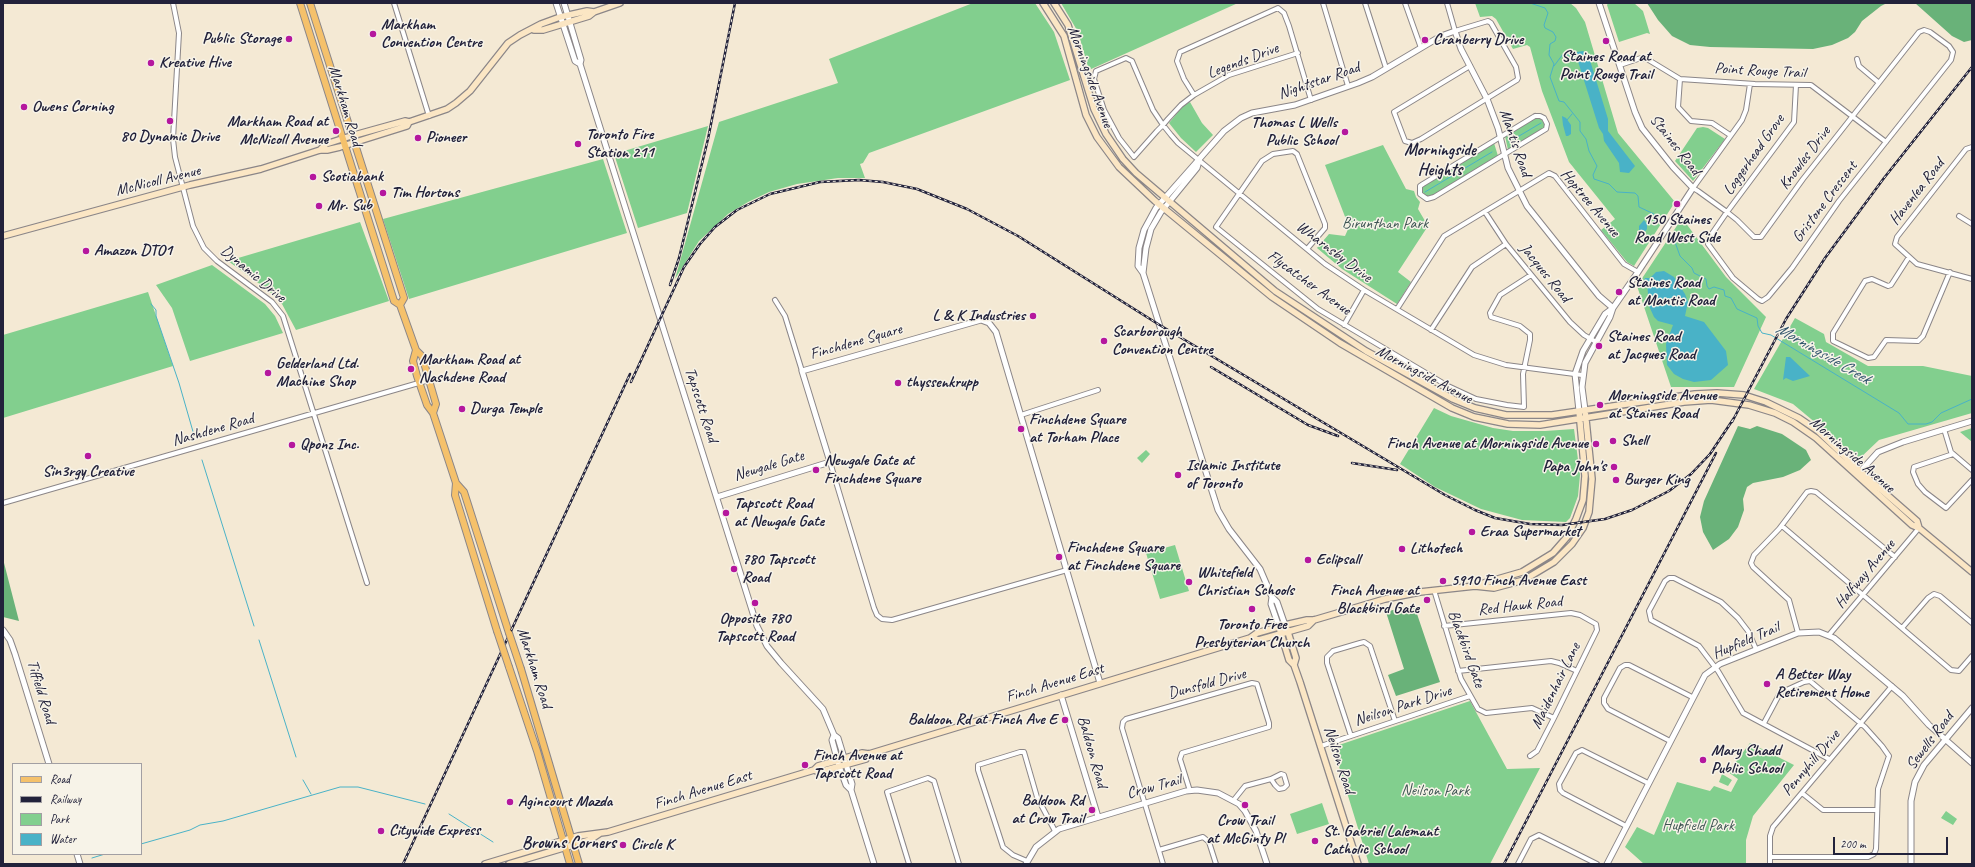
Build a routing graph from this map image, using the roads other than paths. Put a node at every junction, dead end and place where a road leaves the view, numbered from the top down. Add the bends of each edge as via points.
1 (173, 3) edge
2 (300, 3) edge
3 (310, 3) edge
4 (394, 3) edge
5 (556, 3) edge
6 (564, 3) edge
7 (620, 3) edge
8 (1043, 3) edge
9 (1054, 3) edge
10 (1324, 3) edge
11 (1365, 3) edge
12 (1405, 3) edge
13 (1447, 3) edge
14 (1599, 3) edge
15 (594, 12) junction
16 (567, 15) junction
17 (562, 20) junction
18 (569, 22) junction
19 (1924, 30) joint
20 (1455, 31) junction
21 (1420, 48) junction
22 (1298, 53) junction
23 (1857, 59) dead end
24 (1132, 61) joint
25 (580, 64) junction
26 (1620, 65) junction
27 (1470, 66) junction
28 (1386, 68) junction
29 (1680, 79) junction
30 (1878, 82) junction
31 (1750, 84) junction
32 (1796, 85) junction
33 (1348, 86) junction
34 (1194, 95) junction
35 (1486, 99) junction
36 (1310, 100) junction
37 (429, 116) junction
38 (1852, 116) junction
39 (409, 122) junction
40 (1163, 125) junction
41 (1730, 135) junction
42 (351, 136) junction
43 (1500, 137) junction
44 (342, 139) junction
45 (353, 142) junction
46 (1886, 142) junction
47 (344, 145) junction
48 (1972, 147) edge
49 (320, 150) junction
50 (1504, 155) junction
51 (1199, 161) junction
52 (183, 187) junction
53 (1693, 188) junction
54 (1518, 191) junction
55 (1240, 194) junction
56 (1164, 198) junction
57 (1169, 202) junction
58 (1159, 204) junction
59 (1164, 209) junction
60 (1485, 212) junction
61 (1727, 212) junction
62 (1959, 216) dead end
63 (1972, 224) edge
64 (3, 236) edge
65 (1506, 244) junction
66 (1307, 249) junction
67 (1226, 250) junction
68 (1222, 255) junction
69 (1909, 257) junction
70 (1638, 272) junction
71 (1950, 272) junction
72 (1143, 273) junction
73 (1531, 275) junction
74 (1972, 280) edge
75 (1364, 290) junction
76 (775, 300) dead end
77 (400, 305) junction
78 (1613, 308) junction
79 (1397, 309) junction
80 (1344, 325) junction
81 (1431, 330) junction
82 (1593, 340) junction
83 (416, 350) junction
84 (1524, 367) junction
85 (802, 371) junction
86 (1575, 374) junction
87 (1582, 375) junction
88 (429, 380) junction
89 (419, 383) junction
90 (1098, 390) dead end
91 (1475, 408) junction
92 (1582, 410) junction
93 (314, 413) junction
94 (434, 413) junction
95 (1021, 415) junction
96 (1474, 417) junction
97 (1583, 420) junction
98 (1972, 421) edge
99 (1944, 429) junction
100 (1953, 454) junction
101 (830, 462) junction
102 (1972, 470) edge
103 (1859, 474) junction
104 (1972, 480) edge
105 (456, 483) junction
106 (717, 497) junction
107 (3, 502) edge
108 (1782, 526) junction
109 (1919, 528) junction
110 (1895, 557) junction
111 (1067, 570) junction
112 (1972, 572) edge
113 (367, 583) dead end
114 (1475, 586) junction
115 (1434, 590) junction
116 (1863, 595) junction
117 (1272, 597) junction
118 (1314, 620) junction
119 (1972, 623) edge
120 (1596, 624) joint
121 (1285, 625) junction
122 (1444, 626) junction
123 (1279, 627) junction
124 (1902, 628) junction
125 (3, 630) edge
126 (1288, 632) junction
127 (1798, 633) junction
128 (1281, 634) junction
129 (1829, 635) junction
130 (1250, 638) junction
131 (1756, 649) junction
132 (1972, 656) edge
133 (1294, 665) junction
134 (1714, 667) junction
135 (1458, 671) junction
136 (1577, 671) junction
137 (1100, 683) junction
138 (1892, 686) junction
139 (1061, 695) junction
140 (1470, 696) junction
141 (1692, 697) junction
142 (1972, 708) edge
143 (1554, 718) junction
144 (1395, 721) junction
145 (1764, 723) junction
146 (1860, 723) junction
147 (834, 735) junction
148 (1351, 736) junction
149 (1945, 740) junction
150 (1670, 741) junction
151 (1321, 746) junction
152 (869, 754) junction
153 (1530, 756) dead end
154 (844, 758) junction
155 (1829, 759) junction
156 (838, 760) junction
157 (50, 763) edge
158 (1972, 763) edge
159 (846, 764) junction
160 (839, 766) junction
161 (814, 770) junction
162 (1271, 779) dead end
163 (1648, 783) junction
164 (851, 790) junction
165 (1190, 791) junction
166 (1802, 793) junction
167 (1233, 800) junction
168 (1144, 803) junction
169 (1876, 810) junction
170 (1098, 817) junction
171 (1626, 826) junction
172 (1055, 831) junction
173 (599, 834) junction
174 (572, 839) junction
175 (563, 842) junction
176 (574, 845) junction
177 (565, 848) junction
178 (1159, 850) junction
179 (1770, 857) junction
180 (1026, 863) edge
181 (485, 864) edge
182 (509, 864) edge
183 (570, 864) edge
184 (579, 864) edge
185 (874, 864) edge
186 (909, 864) edge
187 (959, 864) edge
188 (1163, 864) edge
189 (1216, 864) edge
190 (1267, 864) edge
191 (1358, 864) edge
192 (1518, 864) edge
193 (1597, 864) edge
194 (1607, 864) edge
195 (1770, 864) edge
196 (1911, 864) edge

1 - 52 street, Dynamic Drive via 179,32 173,139
2 - 44 main road, Markham Road
3 - 42 main road, Markham Road
4 - 37 street
5 - 17 street, Tapscott Road
6 - 16 street, Tapscott Road
7 - 15 main road, McNicoll Avenue
8 - 58 main road, Morningside Avenue via 1064,36 1086,115 1097,137 1130,179
9 - 56 main road, Morningside Avenue via 1068,25 1094,109 1106,134 1123,159
10 - 33 street
11 - 28 street
12 - 21 street
13 - 20 street
14 - 26 street, Staines Road
15 - 16 main road, McNicoll Avenue
15 - 18 main road, McNicoll Avenue
16 - 17 main road, McNicoll Avenue
16 - 18 street, Tapscott Road
17 - 18 main road, McNicoll Avenue
17 - 25 street, Tapscott Road via 575,61
17 - 37 main road, McNicoll Avenue via 543,30 532,30 520,35 508,43 470,92 456,103
18 - 25 street, Tapscott Road
19 - 30 street, Knowles Drive via 1919,32
19 - 46 street, Gristone Crescent via 1949,46 1953,56
20 - 21 street, Nightstar Road
20 - 27 street, Mantis Road
20 - 35 street via 1488,21 1516,67 1517,80
21 - 28 street, Nightstar Road
22 - 34 street, Legends Drive via 1230,76
22 - 34 street via 1284,13 1278,8 1180,52 1177,61 1184,80
22 - 36 street
23 - 30 street via 1859,66
24 - 40 street, Wharnsby Drive via 1145,95
24 - 40 street, Legends Drive via 1126,58 1096,71 1094,79 1104,110 1119,138 1134,157
25 - 106 street, Tapscott Road
26 - 29 street, Point Rouge Trail via 1641,58 1647,59
26 - 53 street, Staines Road via 1642,128
27 - 35 street, Mantis Road
27 - 35 street via 1394,112 1405,141 1412,143 1421,139
28 - 33 street, Nightstar Road via 1372,77
29 - 31 street, Point Rouge Trail
29 - 41 street via 1678,107 1691,121 1712,123
30 - 38 street, Knowles Drive
31 - 32 street, Point Rouge Trail
31 - 41 street via 1746,110 1742,120
32 - 38 street, Point Rouge Trail via 1811,85
32 - 61 street, Loggerhead Grove via 1794,122
33 - 36 street, Nightstar Road
34 - 40 street, Legends Drive
35 - 43 street, Mantis Road
36 - 51 street, Nightstar Road via 1241,118 1224,131
37 - 39 main road, McNicoll Avenue
38 - 46 street, Point Rouge Trail
38 - 61 street, Knowles Drive via 1761,237 1754,237
39 - 42 main road, McNicoll Avenue via 405,120
39 - 45 main road, McNicoll Avenue via 407,126
40 - 51 street, Wharnsby Drive via 1178,143
41 - 53 street
42 - 44 main road, McNicoll Avenue
42 - 45 main road, Markham Road
43 - 50 street, Mantis Road
43 - 50 street via 1535,116 1544,118 1547,124 1546,129
43 - 50 street via 1420,186 1420,194 1426,199 1431,199
44 - 47 main road, Markham Road
44 - 49 main road, McNicoll Avenue via 326,144
45 - 47 main road, McNicoll Avenue
45 - 77 main road, Markham Road via 404,298
46 - 61 street, Gristone Crescent via 1839,201 1792,268 1762,301 1733,278 1708,244 1709,238
47 - 49 main road, McNicoll Avenue
47 - 77 main road, Markham Road via 394,300
48 - 69 street, Havenlea Road via 1966,149 1896,238 1895,244
49 - 52 main road, McNicoll Avenue via 261,169
50 - 54 street, Mantis Road
51 - 55 street, Wharnsby Drive
51 - 56 street, Nightstar Road
51 - 57 street, Nightstar Road via 1197,168
52 - 64 main road, McNicoll Avenue
52 - 93 street, Dynamic Drive via 193,226 204,248 217,261 272,302 283,316
53 - 61 street, Knowles Drive
53 - 70 street, Staines Road
54 - 60 street, Hoptree Avenue
54 - 70 street, Hoptree Avenue via 1549,174 1555,176 1624,264
54 - 78 street, Mantis Road via 1527,206 1595,290
55 - 66 street, Wharnsby Drive
55 - 66 street via 1262,161 1273,154 1293,151 1297,154 1325,228
55 - 80 street, Flycatcher Avenue via 1216,227 1318,309
56 - 57 main road, Morningside Avenue
56 - 58 street, Nightstar Road
57 - 59 street, Nightstar Road
57 - 67 main road, Morningside Avenue
58 - 59 main road, Morningside Avenue
58 - 72 street, Neilson Road via 1144,230 1139,248 1138,266
59 - 68 main road, Morningside Avenue
59 - 72 street, Neilson Road via 1151,229
60 - 65 street, Jacques Road
60 - 79 street, Hoptree Avenue via 1444,236
62 - 63 street
65 - 73 street, Jacques Road
65 - 81 street via 1472,267
66 - 75 street, Wharnsby Drive
67 - 68 main road
67 - 91 main road, Morningside Avenue via 1276,291 1342,336 1402,372
68 - 96 main road, Morningside Avenue via 1272,297 1340,343 1452,408
69 - 71 street, Havenlea Road via 1915,262
69 - 71 street via 1891,285 1872,279 1865,281 1832,333 1833,341 1868,358 1874,357 1886,340 1918,341 1923,336
70 - 78 street, Staines Road
71 - 74 street, Havenlea Road
72 - 117 street, Neilson Road via 1218,510 1228,529 1260,569
73 - 82 street, Jacques Road via 1570,322
73 - 84 street via 1500,295 1490,313 1491,317 1520,326 1527,331 1530,340
75 - 79 street, Wharnsby Drive
75 - 80 street
76 - 85 street via 785,316
77 - 83 main road, Markham Road
78 - 82 street, Staines Road via 1605,314
79 - 81 street, Wharnsby Drive
80 - 84 street, Flycatcher Avenue via 1448,386 1476,399 1524,407
81 - 84 street, Wharnsby Drive via 1474,355 1506,365
82 - 86 street, Staines Road via 1580,356
82 - 87 street, Staines Road
83 - 88 main road, Markham Road via 422,356
83 - 89 main road, Markham Road via 413,360
84 - 86 street, Wharnsby Drive
85 - 95 street, Finchdene Square via 981,320 995,328
85 - 101 street, Finchdene Square
86 - 87 street, Wharnsby Drive
86 - 92 street, Staines Road
87 - 92 street, Staines Road
88 - 89 street, Nashdene Road
88 - 94 main road, Markham Road via 436,404
89 - 93 street, Nashdene Road
89 - 94 main road, Markham Road via 427,405
90 - 95 street
91 - 92 main road, Morningside Avenue via 1506,415 1530,416
91 - 96 main road
92 - 97 main road, Finch Avenue East
92 - 103 main road, Morningside Avenue via 1683,395 1744,395 1766,402 1799,418 1818,431
93 - 107 street, Nashdene Road
93 - 113 street, Dynamic Drive
94 - 105 main road, Markham Road
95 - 111 street, Finchdene Square
96 - 97 main road, Morningside Avenue via 1523,426
97 - 103 main road, Morningside Avenue via 1684,402 1718,401 1750,405 1793,422
97 - 114 main road, Finch Avenue East via 1583,500 1567,537 1553,553 1522,572
97 - 114 main road, Finch Avenue East via 1592,479 1589,512 1583,528 1572,544 1554,562 1524,580 1494,588
98 - 99 street
99 - 100 street
99 - 103 street via 1878,452
100 - 102 street
100 - 104 street via 1914,467 1913,472 1918,484 1946,508
101 - 106 street, Newgale Gate
101 - 111 street, Finchdene Square via 874,608 882,619 892,620
103 - 109 main road, Morningside Avenue via 1917,521
105 - 174 main road, Markham Road, bridge via 464,492 521,668
105 - 175 main road, Markham Road, bridge via 455,496 537,751
106 - 147 street, Tapscott Road via 757,626 781,663 823,709
108 - 110 street via 1806,492 1814,491
108 - 116 street
108 - 127 street via 1754,555 1751,563 1790,600
109 - 110 street, Halfway Avenue
109 - 112 main road, Morningside Avenue
110 - 116 street, Halfway Avenue
111 - 137 street, Finchdene Square
114 - 115 main road, Finch Avenue East
115 - 118 main road, Finch Avenue East via 1385,599
115 - 122 street, Blackbird Gate
116 - 124 street
116 - 129 street, Halfway Avenue
117 - 121 street, Neilson Road via 1277,602
117 - 123 street, Neilson Road via 1271,604
118 - 121 main road, Finch Avenue East
118 - 126 main road, Finch Avenue East via 1308,626
119 - 124 street via 1940,596 1934,594
120 - 122 street, Red Hawk Road via 1580,615 1571,614
120 - 136 street, Maidenhair Lane via 1597,630
121 - 123 main road, Finch Avenue East
121 - 126 main road, Neilson Road
122 - 135 street, Blackbird Gate
123 - 128 main road, Neilson Road
123 - 130 main road, Finch Avenue East via 1257,633
124 - 132 street via 1953,671 1960,670
125 - 157 street, Tiffield Road via 15,654
126 - 128 main road, Finch Avenue East
126 - 133 main road, Neilson Road via 1296,658
127 - 129 street, Hupfield Trail
127 - 131 street, Hupfield Trail
128 - 130 main road, Finch Avenue East via 1259,640
128 - 133 main road, Neilson Road via 1289,660
129 - 138 street
130 - 137 main road, Finch Avenue East
131 - 134 street, Hupfield Trail
131 - 134 street via 1748,631 1730,609 1677,579 1669,578 1648,611 1649,618 1699,646
133 - 151 main road, Neilson Road
134 - 141 street, Hupfield Trail via 1705,675
134 - 145 street via 1739,709
135 - 136 street via 1551,661
135 - 140 street, Blackbird Gate
136 - 143 street, Maidenhair Lane
137 - 139 main road, Finch Avenue East
138 - 146 street, Pennyhill Drive
138 - 149 street
139 - 152 main road, Finch Avenue East
139 - 170 street, Baldoon Road
140 - 143 street, Blackbird Gate via 1481,712 1532,708
140 - 144 street, Neilson Park Drive
141 - 150 street, Hupfield Trail
141 - 150 street via 1625,665 1620,668 1604,698 1608,709
142 - 149 street, Sewells Road
143 - 153 street, Maidenhair Lane via 1537,751
144 - 148 street, Neilson Park Drive
144 - 148 street via 1370,646 1364,642 1333,651 1327,663
145 - 146 street via 1780,693 1806,681 1814,684
145 - 155 street
146 - 155 street, Pennyhill Drive
146 - 169 street via 1889,756 1879,782
147 - 154 street, Tapscott Road via 838,738
147 - 156 street, Tapscott Road via 832,740
148 - 151 street, Neilson Park Drive
149 - 158 street
149 - 196 street, Sewells Road via 1924,765 1912,792
150 - 163 street, Hupfield Trail
151 - 191 main road, Neilson Road
152 - 154 main road, Finch Avenue East via 862,753
152 - 159 main road, Finch Avenue East via 866,759
154 - 156 main road, Finch Avenue East
154 - 159 street, Tapscott Road
155 - 166 street, Pennyhill Drive
156 - 160 street, Tapscott Road
156 - 161 main road, Finch Avenue East via 818,766
159 - 160 main road, Finch Avenue East
159 - 164 street, Tapscott Road via 852,784
160 - 161 main road, Finch Avenue East via 819,772
160 - 164 street, Tapscott Road via 846,785
161 - 173 main road, Finch Avenue East
162 - 167 street via 1245,786
163 - 171 street, Hupfield Trail
163 - 171 street via 1582,750 1576,753 1559,784 1563,793
164 - 185 street, Tapscott Road
165 - 167 street, Crow Trail via 1212,791
165 - 168 street, Crow Trail
165 - 168 street, Dunsfold Drive via 1180,759 1182,753 1269,727 1257,684 1252,683 1124,721 1122,728
166 - 169 street via 1823,810
166 - 179 street, Pennyhill Drive via 1773,827 1770,836
167 - 190 street, Crow Trail via 1253,823
168 - 170 street, Crow Trail
168 - 178 street
169 - 179 street via 1876,849 1870,857
170 - 172 street, Crow Trail
171 - 194 street, Hupfield Trail
172 - 180 street, Crow Trail via 1036,847
172 - 180 street via 1037,797 1024,752 979,764 978,770 1003,846
173 - 174 main road, Finch Avenue East via 588,834
173 - 176 main road, Finch Avenue East
174 - 175 main road, Finch Avenue East
174 - 176 main road, Markham Road
175 - 177 main road, Markham Road
175 - 181 main road, Finch Avenue East
176 - 177 main road, Finch Avenue East
176 - 184 main road, Markham Road
177 - 182 main road, Finch Avenue East
177 - 183 main road, Markham Road
178 - 188 street
178 - 189 street via 1202,837 1209,842
179 - 195 street, Pennyhill Drive
186 - 187 street via 887,792 928,778 934,781
192 - 193 street via 1531,839 1539,835

